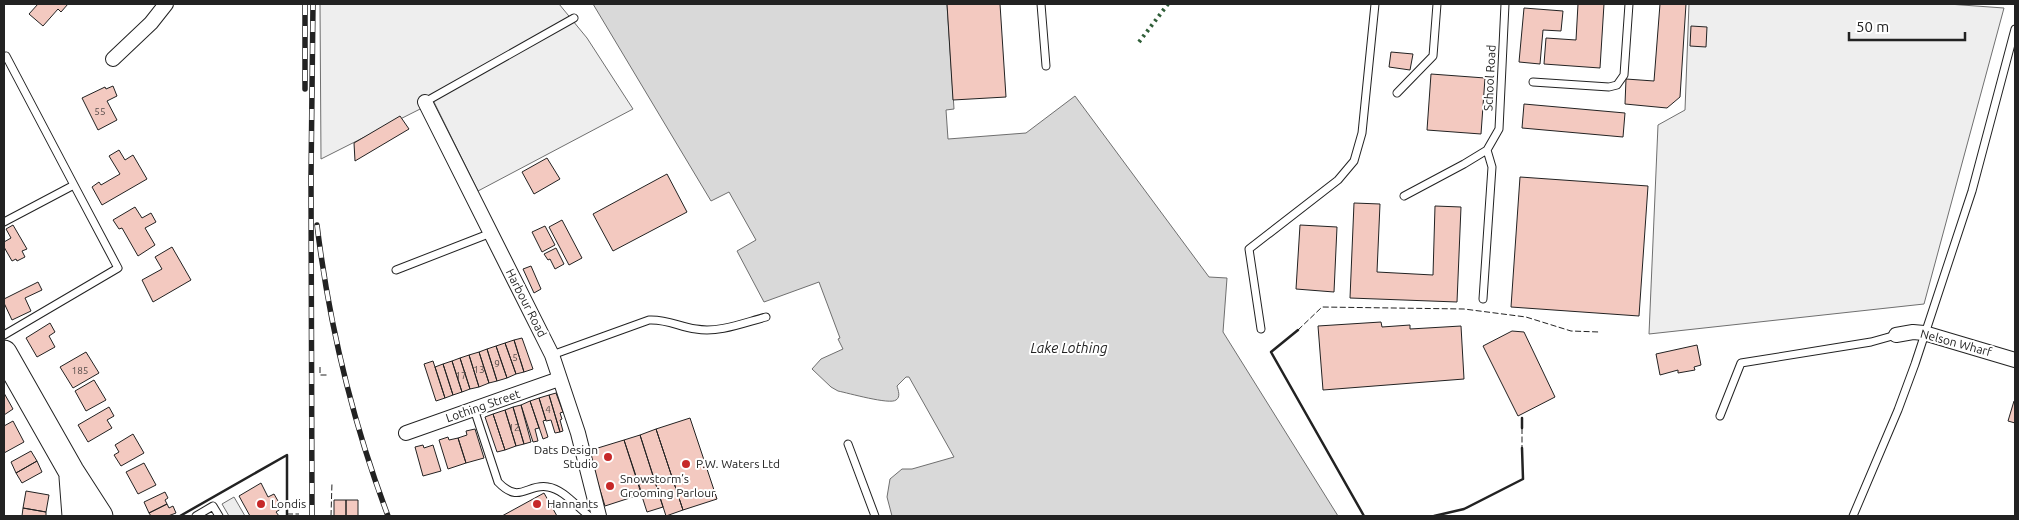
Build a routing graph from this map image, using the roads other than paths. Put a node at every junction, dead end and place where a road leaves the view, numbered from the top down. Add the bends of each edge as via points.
1 (166, 4) edge
2 (1041, 4) edge
3 (1375, 4) edge
4 (1437, 4) edge
5 (1505, 4) edge
6 (1629, 4) edge
7 (574, 18) dead end
8 (2015, 29) edge
9 (6, 56) dead end
10 (113, 59) dead end
11 (1046, 66) dead end
12 (1533, 82) dead end
13 (1397, 94) dead end
14 (425, 102) joint
15 (1487, 150) junction
16 (74, 185) junction
17 (1404, 196) dead end
18 (4, 222) edge
19 (491, 233) junction
20 (396, 270) dead end
21 (1483, 299) dead end
22 (766, 318) dead end
23 (1261, 329) dead end
24 (1924, 333) junction
25 (4, 335) edge
26 (1896, 335) joint
27 (4, 352) edge
28 (552, 355) junction
29 (2015, 360) edge
30 (559, 379) junction
31 (474, 409) junction
32 (1720, 416) dead end
33 (406, 433) dead end
34 (848, 444) dead end
35 (71, 471) junction
36 (76, 516) edge
37 (100, 516) edge
38 (196, 516) edge
39 (219, 516) edge
40 (588, 516) edge
41 (599, 516) edge
42 (875, 516) edge
43 (1853, 516) edge

1 - 10 street
2 - 11 lane
3 - 23 lane via 1362,134 1354,161 1338,180 1250,249
4 - 13 lane via 1433,56
5 - 15 lane, School Road via 1498,129
6 - 12 lane via 1624,76 1617,85
7 - 14 lane
8 - 24 lane via 1972,191
9 - 16 lane
14 - 19 street, Harbour Road
15 - 17 lane
15 - 21 lane via 1492,166
16 - 18 lane
16 - 25 lane via 118,268
19 - 20 lane
19 - 28 street, Harbour Road
22 - 28 lane via 714,330 694,329 662,319 649,320
24 - 26 street, Nelson Wharf
24 - 29 street, Nelson Wharf
24 - 43 lane via 1898,410
26 - 32 lane via 1741,363
27 - 35 highway
28 - 30 street, Harbour Road
30 - 31 street, Lothing Street
30 - 41 street, Harbour Road via 578,433
31 - 33 street, Lothing Street
31 - 40 lane via 498,482 503,488 522,493 546,486 555,489
34 - 42 lane
35 - 36 highway
35 - 37 highway
38 - 39 lane via 213,506

